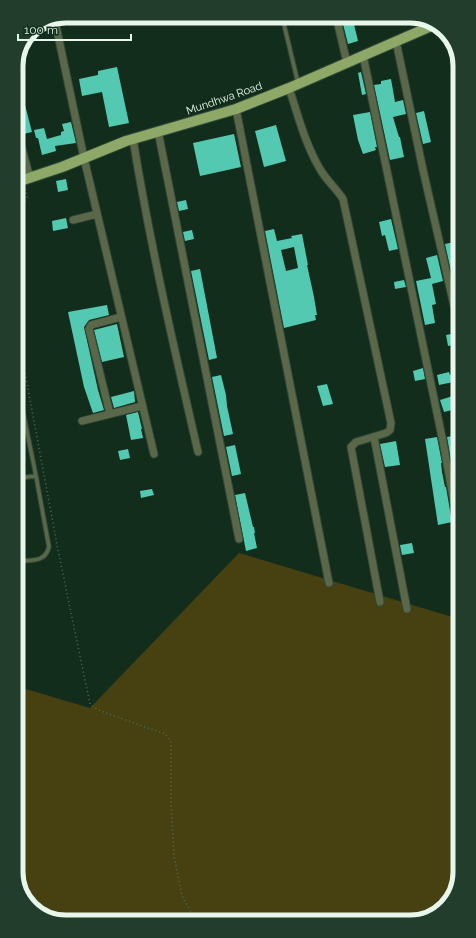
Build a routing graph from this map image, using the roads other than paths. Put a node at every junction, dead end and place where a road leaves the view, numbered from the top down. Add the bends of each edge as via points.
1 (283, 23) edge
2 (338, 23) edge
3 (56, 25) edge
4 (427, 26) edge
5 (396, 41) junction
6 (363, 55) junction
7 (346, 62) junction
8 (293, 86) junction
9 (236, 109) junction
10 (158, 131) junction
11 (133, 139) junction
12 (84, 158) junction
13 (23, 180) edge
14 (97, 214) junction
15 (73, 220) dead end
16 (453, 301) edge
17 (121, 317) junction
18 (142, 406) junction
19 (23, 408) edge
20 (110, 414) junction
21 (82, 421) dead end
22 (374, 437) junction
23 (198, 452) dead end
24 (154, 454) dead end
25 (36, 476) junction
26 (23, 477) edge
27 (453, 497) edge
28 (239, 538) dead end
29 (23, 561) edge
30 (329, 583) dead end
31 (380, 602) dead end
32 (407, 609) dead end

1 - 8 lane
2 - 7 street
3 - 12 street
4 - 5 main road, Mundhwa Road
5 - 6 main road, Mundhwa Road
5 - 16 street
6 - 7 main road, Mundhwa Road
6 - 27 street
7 - 8 main road, Mundhwa Road
8 - 9 main road, Mundhwa Road
8 - 22 street via 306,139 314,159 345,205 352,248 391,423 390,430
9 - 10 main road, Mundhwa Road
9 - 30 street
10 - 11 main road, Mundhwa Road
10 - 28 street
11 - 12 main road, Mundhwa Road
11 - 23 street via 145,213
12 - 13 main road, Mundhwa Road
12 - 14 street
14 - 15 street
14 - 17 street
17 - 18 street
17 - 20 street via 96,323 91,325 90,329
18 - 20 street
18 - 24 street
19 - 25 lane
20 - 21 street
22 - 31 street via 352,444 351,450
22 - 32 street
25 - 26 lane
25 - 29 lane via 49,547 44,557

